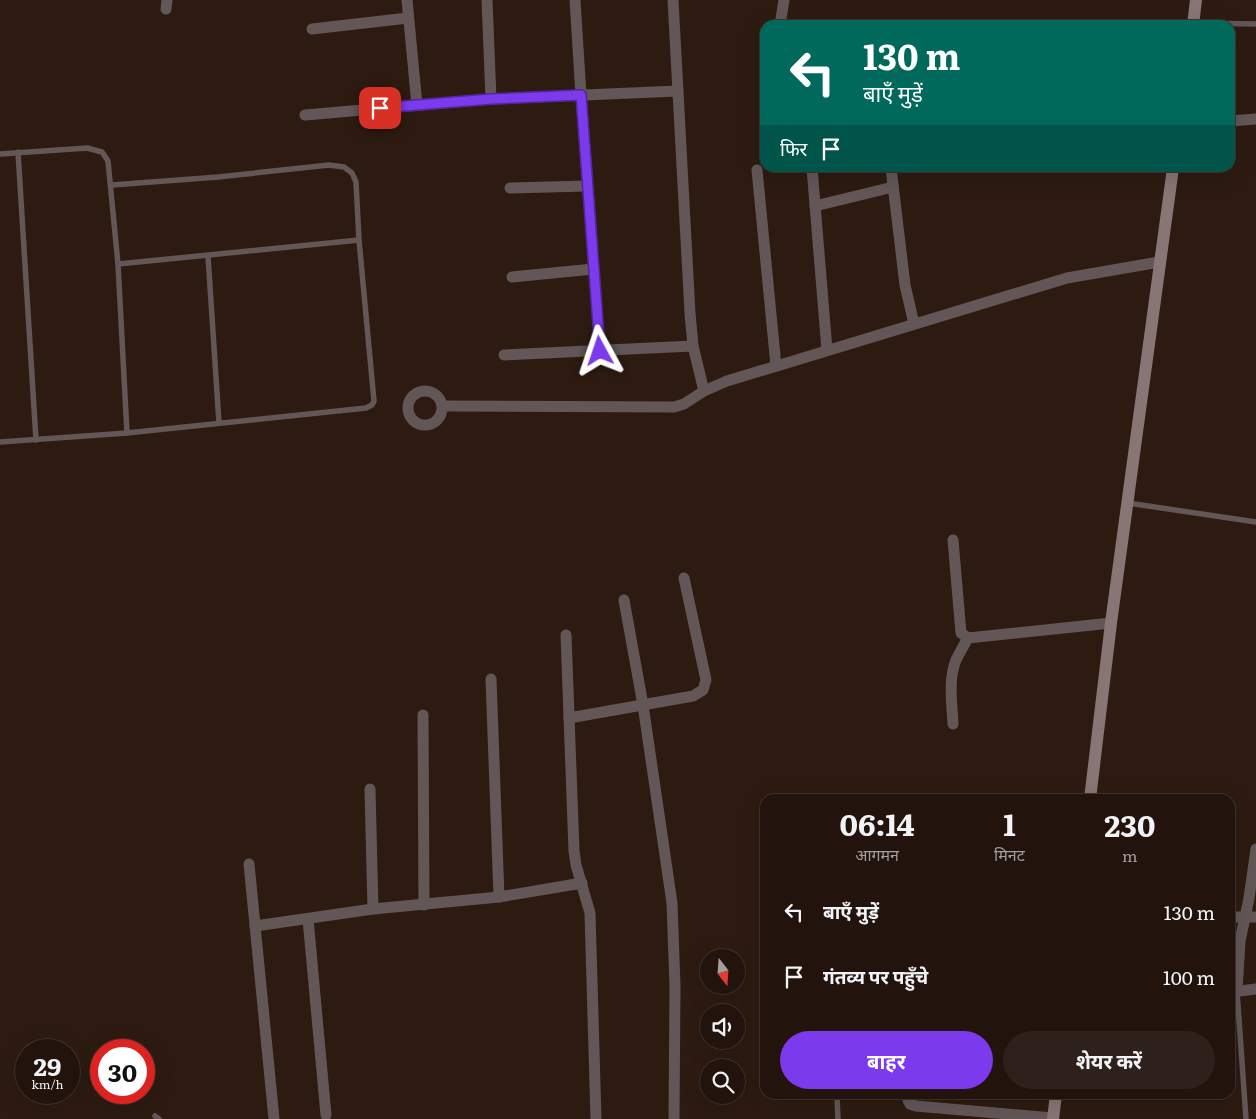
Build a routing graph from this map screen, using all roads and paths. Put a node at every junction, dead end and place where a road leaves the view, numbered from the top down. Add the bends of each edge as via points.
1 (407, 0) edge
2 (487, 0) edge
3 (575, 0) edge
4 (673, 0) edge
5 (784, 0) edge
6 (1196, 0) edge
7 (408, 18) junction
8 (781, 20) edge
9 (1194, 20) edge
10 (1235, 24) edge
11 (1256, 24) edge
12 (312, 29) dead end
13 (678, 91) junction
14 (581, 95) junction
15 (491, 99) junction
16 (417, 105) junction
17 (305, 115) dead end
18 (1256, 119) edge
19 (1235, 121) edge
20 (18, 152) junction
21 (0, 154) edge
22 (757, 170) dead end
23 (812, 172) edge
24 (891, 172) edge
25 (1172, 172) edge
26 (112, 185) junction
27 (587, 186) junction
28 (893, 187) junction
29 (510, 188) dead end
30 (816, 206) junction
31 (359, 240) junction
32 (208, 256) junction
33 (1159, 262) junction
34 (118, 264) junction
35 (593, 269) junction
36 (512, 277) dead end
37 (914, 324) junction
38 (693, 346) junction
39 (828, 350) junction
40 (600, 351) junction
41 (504, 355) dead end
42 (776, 366) junction
43 (704, 391) junction
44 (443, 406) dead end
45 (219, 423) junction
46 (127, 433) junction
47 (36, 440) junction
48 (0, 442) edge
49 (1128, 503) junction
50 (1256, 522) edge
51 (954, 540) dead end
52 (684, 578) dead end
53 (624, 600) dead end
54 (1111, 623) junction
55 (566, 635) dead end
56 (968, 638) junction
57 (491, 679) dead end
58 (643, 705) junction
59 (423, 715) dead end
60 (569, 718) junction
61 (953, 724) dead end
62 (370, 789) dead end
63 (1091, 794) edge
64 (1256, 849) edge
65 (249, 864) dead end
66 (582, 883) junction
67 (499, 897) junction
68 (424, 905) junction
69 (373, 909) junction
70 (1235, 917) edge
71 (1250, 918) edge
72 (308, 919) junction
73 (254, 926) junction
74 (1235, 984) edge
75 (1256, 989) edge
76 (1235, 992) edge
77 (1235, 1003) edge
78 (837, 1099) edge
79 (908, 1099) edge
80 (1055, 1099) edge
81 (326, 1114) dead end
82 (1053, 1118) edge
83 (274, 1119) edge
84 (596, 1119) edge
85 (674, 1119) edge
86 (838, 1119) edge
87 (1246, 1119) edge

1 - 7 street
2 - 15 street
3 - 14 street
4 - 13 street
5 - 8 street
6 - 9 street
7 - 12 street
7 - 16 street
10 - 11 lane
13 - 14 street
13 - 38 street
14 - 15 street
14 - 27 street
15 - 16 street
16 - 17 street
18 - 19 street
20 - 21 lane
20 - 26 lane via 88,148 102,152 108,161
20 - 47 lane
22 - 42 street
23 - 30 street
24 - 28 street
25 - 33 street
26 - 31 lane via 329,165 344,167 356,182
26 - 34 lane
27 - 29 street
27 - 35 street
28 - 30 street
28 - 37 street via 905,285
30 - 39 street
31 - 32 lane
31 - 45 lane via 375,395 372,405
32 - 34 lane
32 - 45 lane
33 - 37 street via 1067,278
33 - 49 street
34 - 46 lane
35 - 36 street
35 - 40 street
37 - 39 street
38 - 40 street
38 - 43 street
39 - 42 street
40 - 41 street
42 - 43 street
43 - 44 street via 674,407
45 - 46 lane
46 - 47 lane
47 - 48 lane
49 - 50 lane
49 - 54 street
51 - 56 street via 961,632
52 - 58 street via 706,680 703,690 693,696
53 - 58 street
54 - 56 street
54 - 63 street
55 - 60 street
56 - 61 street via 956,660 952,676
57 - 67 street
58 - 60 street
58 - 85 street via 672,903 676,986
59 - 68 street
60 - 66 street via 574,851
62 - 69 street
64 - 71 street
65 - 73 street
66 - 67 street
66 - 84 street via 590,914
67 - 68 street
68 - 69 street
69 - 72 street
70 - 71 street
71 - 74 street
72 - 73 street
72 - 81 street
73 - 83 street
75 - 76 street
77 - 87 lane
78 - 86 lane
79 - 82 street via 916,1106
80 - 82 street

